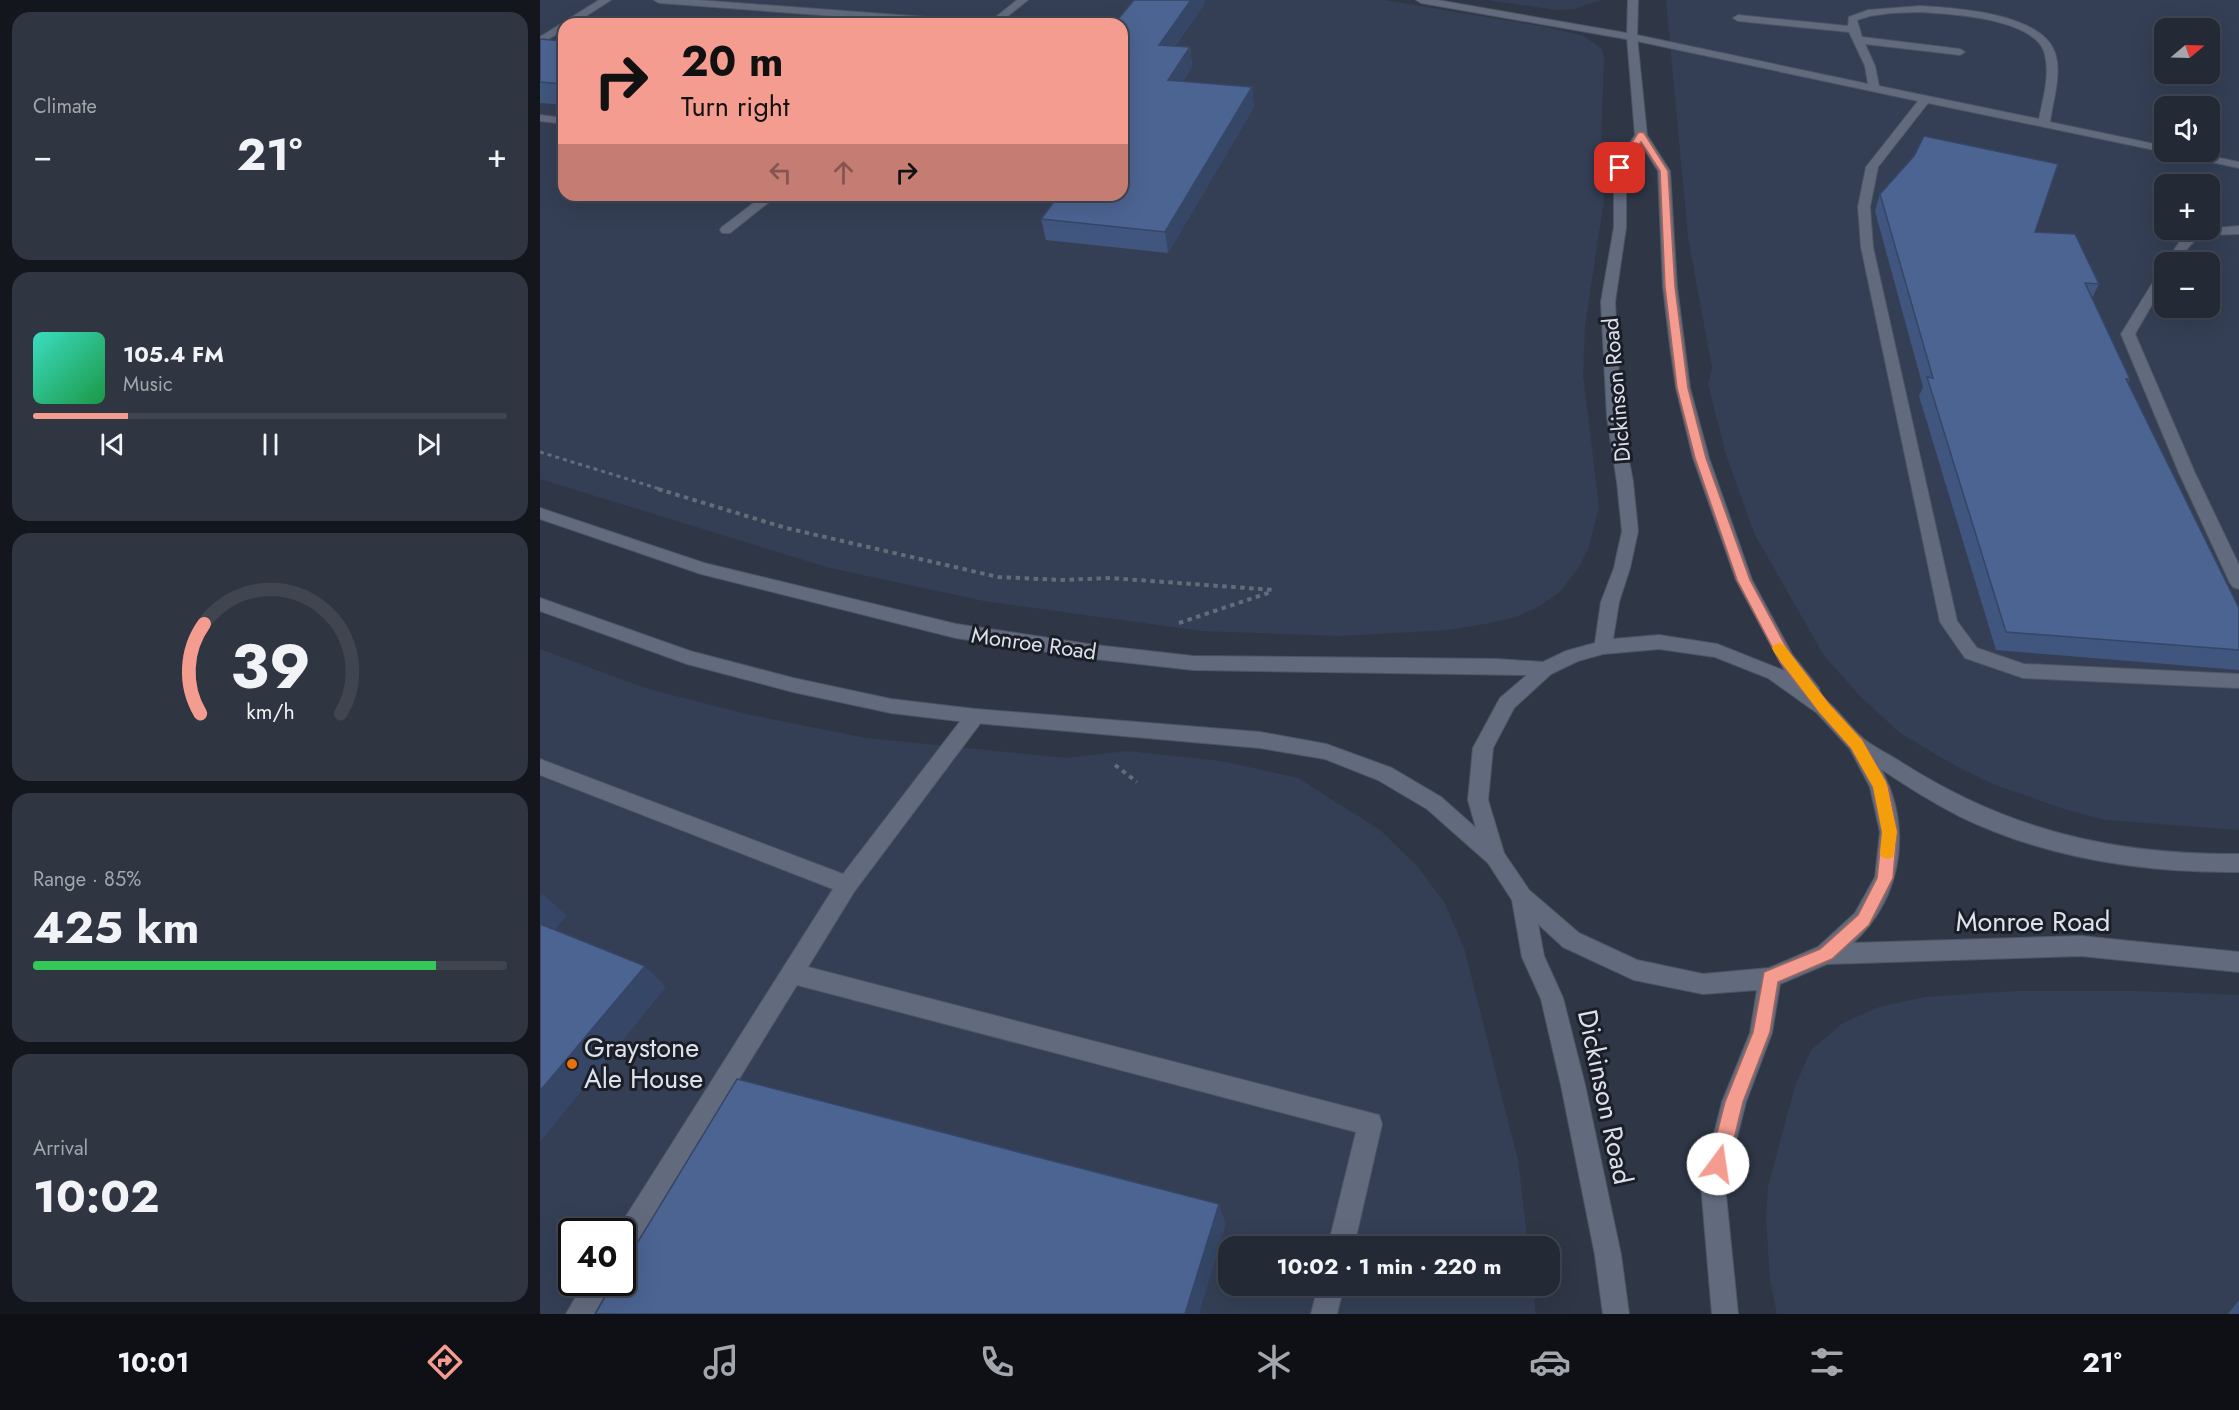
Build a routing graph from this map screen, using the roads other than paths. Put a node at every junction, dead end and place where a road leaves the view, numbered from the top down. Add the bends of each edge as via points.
1 (606, 0) edge
2 (659, 0) edge
3 (1023, 0) edge
4 (1421, 0) edge
5 (1633, 0) edge
6 (1974, 4) edge
7 (577, 18) edge
8 (899, 18) edge
9 (1000, 18) edge
10 (1738, 18) dead end
11 (1853, 29) junction
12 (558, 30) edge
13 (1632, 37) junction
14 (540, 40) edge
15 (1858, 40) junction
16 (1960, 52) dead end
17 (1874, 87) junction
18 (1926, 98) junction
19 (540, 118) edge
20 (558, 120) edge
21 (2044, 123) junction
22 (1641, 135) junction
23 (2154, 147) edge
24 (2220, 161) edge
25 (2239, 165) edge
26 (764, 201) edge
27 (726, 230) dead end
28 (2239, 230) edge
29 (2179, 252) edge
30 (2154, 291) edge
31 (540, 513) edge
32 (2239, 583) edge
33 (540, 604) edge
34 (1603, 647) junction
35 (1545, 669) junction
36 (2239, 681) edge
37 (1824, 708) junction
38 (975, 716) junction
39 (1857, 744) junction
40 (540, 767) edge
41 (1495, 856) junction
42 (2239, 863) edge
43 (847, 885) junction
44 (1522, 897) junction
45 (1826, 954) junction
46 (2239, 962) edge
47 (792, 973) junction
48 (1770, 978) junction
49 (636, 1223) edge
50 (1343, 1236) edge
51 (590, 1296) edge
52 (1328, 1296) edge
53 (579, 1314) edge
54 (1324, 1314) edge
55 (1617, 1314) edge
56 (1725, 1314) edge

1 - 7 main road
2 - 8 main road
3 - 9 main road
4 - 13 main road
5 - 13 main road
6 - 11 main road via 1884,5 1857,13 1852,19
6 - 21 main road via 2018,22 2049,48 2052,64
10 - 11 main road
11 - 15 main road
12 - 14 main road
13 - 17 main road
13 - 22 main road
15 - 16 main road
15 - 17 main road
17 - 18 main road
18 - 21 main road
18 - 36 main road via 1872,167 1864,207 1867,247 1949,622 1971,653 2023,671
19 - 20 main road
21 - 23 main road
22 - 34 main road, Dickinson Road via 1620,168 1620,227 1608,302 1614,417 1630,531 1610,602
22 - 37 main road via 1664,171 1677,346 1701,458 1735,558 1763,621 1785,658
24 - 25 main road
26 - 27 main road
28 - 29 main road via 2195,232
30 - 32 main road via 2128,334
31 - 35 main road, Monroe Road via 701,568 956,632 1193,663
33 - 38 main road via 687,657 782,682 891,706
34 - 35 main road
34 - 37 main road via 1659,642 1718,651 1774,673
35 - 41 main road via 1507,703 1482,748 1478,801
37 - 39 main road
38 - 41 main road via 1248,739 1326,752 1385,774 1434,803
38 - 43 main road
39 - 42 main road via 1984,818 2063,844 2197,864
39 - 45 main road via 1883,798 1890,832 1885,878 1863,920
40 - 43 main road
41 - 44 main road
43 - 47 main road
44 - 48 main road via 1571,940 1634,970 1703,984
44 - 55 main road, Dickinson Road via 1533,957 1552,998 1570,1074
45 - 46 main road, Monroe Road via 2081,946
45 - 48 main road
47 - 49 main road
47 - 50 main road via 1370,1124
48 - 56 main road via 1761,1032 1734,1102 1713,1185
51 - 53 main road
52 - 54 main road

